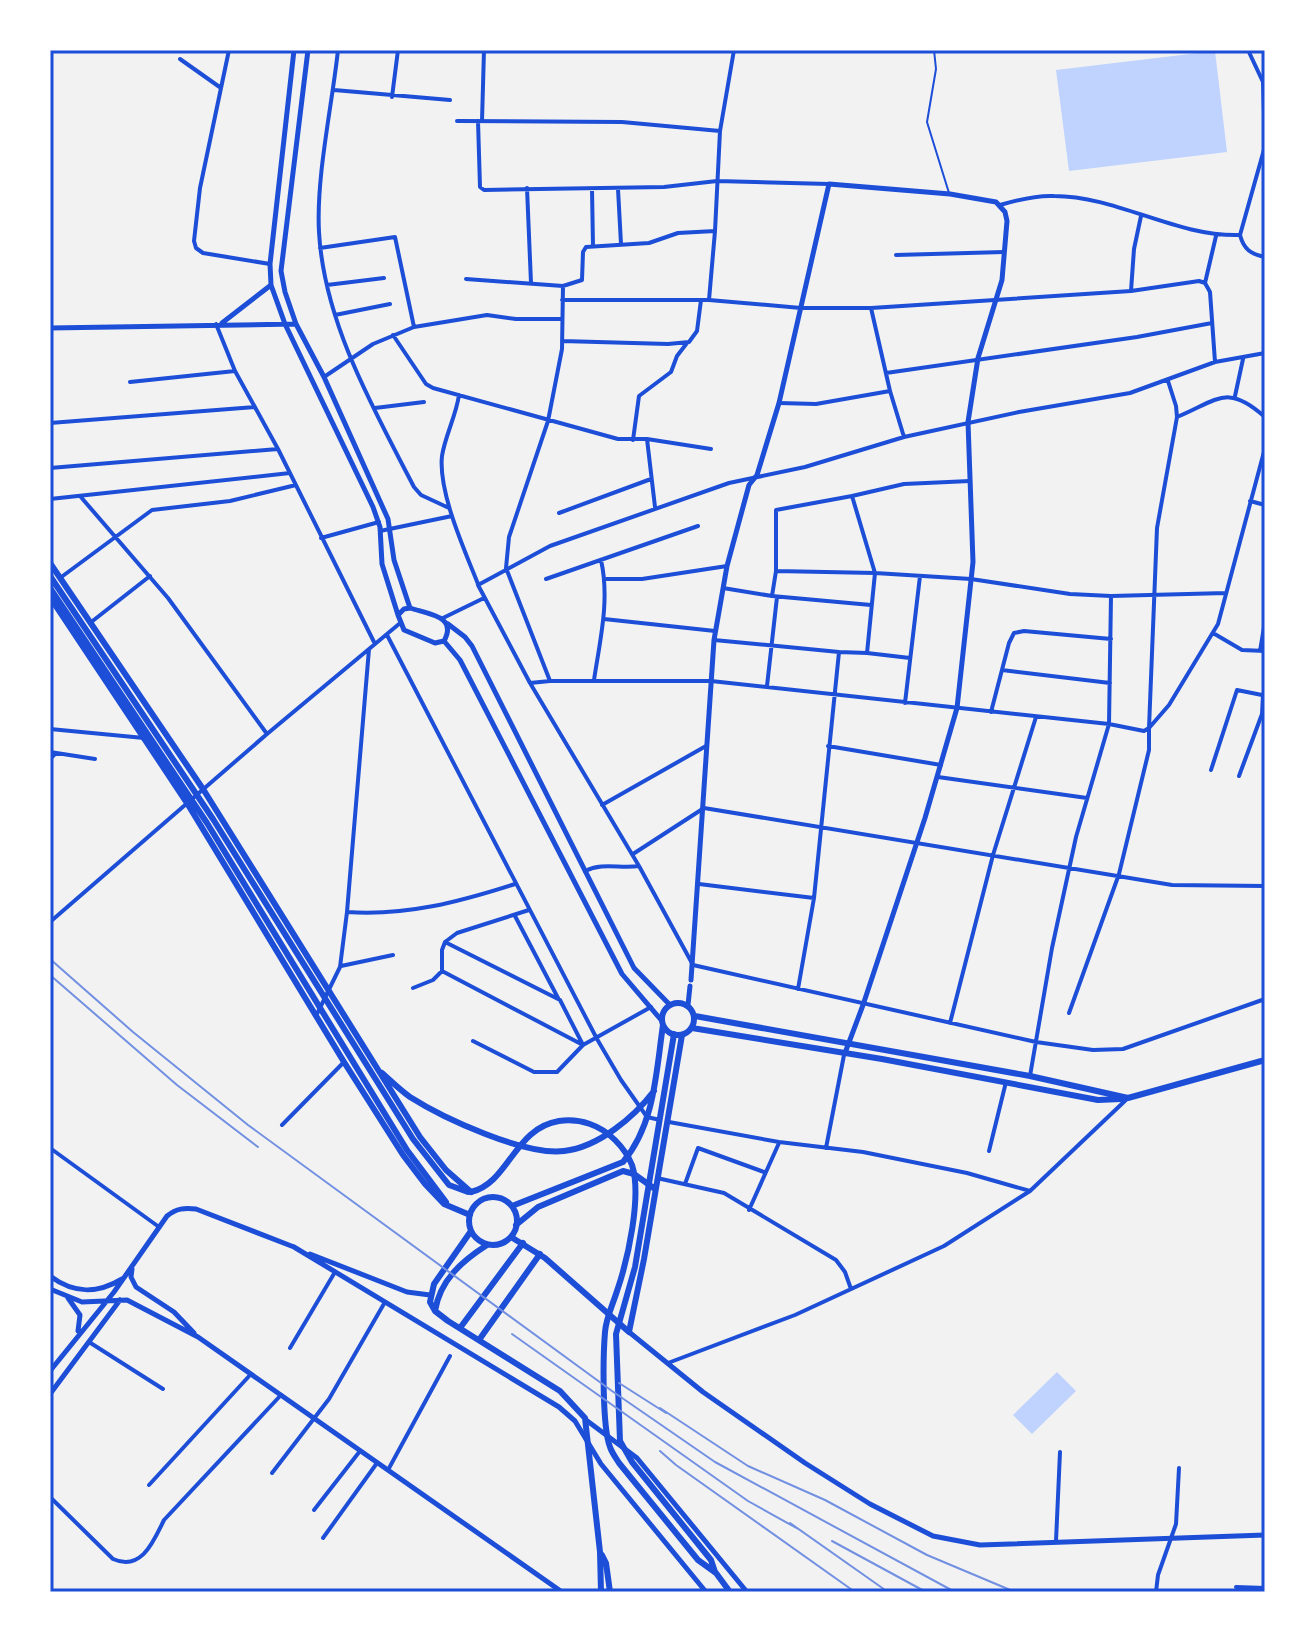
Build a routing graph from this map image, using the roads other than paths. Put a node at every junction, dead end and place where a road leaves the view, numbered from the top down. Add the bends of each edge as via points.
1 (229, 50) edge
2 (294, 50) edge
3 (308, 50) edge
4 (338, 50) edge
5 (398, 50) edge
6 (484, 50) edge
7 (734, 50) edge
8 (934, 50) edge
9 (1248, 50) edge
10 (180, 59) dead end
11 (1264, 82) edge
12 (221, 88) junction
13 (334, 90) junction
14 (392, 97) junction
15 (450, 100) dead end
16 (457, 121) dead end
17 (480, 121) junction
18 (720, 131) junction
19 (1265, 146) edge
20 (717, 181) junction
21 (829, 184) junction
22 (527, 188) junction
23 (592, 189) junction
24 (618, 189) junction
25 (950, 194) junction
26 (1000, 205) junction
27 (1141, 216) junction
28 (715, 231) junction
29 (1240, 235) junction
30 (1216, 236) junction
31 (621, 244) junction
32 (593, 246) junction
33 (320, 248) junction
34 (1006, 251) junction
35 (896, 255) dead end
36 (1265, 257) edge
37 (270, 264) junction
38 (384, 278) dead end
39 (466, 279) dead end
40 (531, 283) junction
41 (1205, 283) junction
42 (271, 285) junction
43 (327, 285) junction
44 (563, 286) junction
45 (1131, 291) junction
46 (562, 300) junction
47 (701, 300) junction
48 (709, 300) junction
49 (996, 301) junction
50 (390, 304) dead end
51 (801, 308) junction
52 (871, 308) junction
53 (335, 315) junction
54 (561, 319) junction
55 (1212, 323) junction
56 (218, 324) junction
57 (285, 324) junction
58 (296, 324) junction
59 (414, 327) junction
60 (50, 328) edge
61 (393, 335) junction
62 (562, 341) junction
63 (689, 342) junction
64 (1265, 353) edge
65 (1243, 357) junction
66 (352, 358) junction
67 (978, 358) junction
68 (1215, 362) junction
69 (235, 371) junction
70 (886, 373) junction
71 (324, 377) junction
72 (1168, 380) junction
73 (130, 382) dead end
74 (890, 391) junction
75 (459, 395) junction
76 (1235, 396) junction
77 (424, 402) dead end
78 (779, 403) junction
79 (255, 407) junction
80 (374, 408) junction
81 (1177, 417) junction
82 (1265, 417) edge
83 (548, 421) junction
84 (968, 422) junction
85 (50, 423) edge
86 (904, 437) junction
87 (647, 439) junction
88 (633, 440) junction
89 (1265, 448) edge
90 (278, 449) junction
91 (711, 449) dead end
92 (50, 468) edge
93 (290, 473) junction
94 (757, 475) junction
95 (651, 479) junction
96 (970, 481) junction
97 (296, 485) junction
98 (80, 496) junction
99 (852, 496) junction
100 (50, 499) edge
101 (1250, 501) junction
102 (1265, 505) edge
103 (655, 507) junction
104 (449, 508) junction
105 (559, 513) dead end
106 (452, 516) junction
107 (379, 522) junction
108 (698, 526) dead end
109 (391, 530) junction
110 (380, 531) junction
111 (115, 537) junction
112 (321, 538) junction
113 (601, 560) junction
114 (50, 563) edge
115 (727, 566) junction
116 (506, 568) junction
117 (776, 571) junction
118 (875, 573) junction
119 (50, 576) edge
120 (150, 576) junction
121 (920, 576) junction
122 (60, 578) junction
123 (546, 579) dead end
124 (605, 579) junction
125 (971, 579) junction
126 (478, 585) junction
127 (50, 588) edge
128 (723, 588) junction
129 (1226, 593) junction
130 (1155, 594) junction
131 (775, 596) junction
132 (1111, 596) junction
133 (50, 597) edge
134 (484, 598) junction
135 (871, 605) junction
136 (410, 608) junction
137 (398, 615) junction
138 (604, 619) junction
139 (446, 621) junction
140 (1265, 621) edge
141 (90, 623) junction
142 (399, 624) junction
143 (715, 631) junction
144 (1213, 633) junction
145 (387, 635) junction
146 (1111, 639) junction
147 (714, 640) junction
148 (444, 641) junction
149 (375, 644) junction
150 (772, 645) junction
151 (369, 649) junction
152 (1262, 651) edge
153 (839, 652) junction
154 (867, 653) junction
155 (910, 658) junction
156 (1002, 670) junction
157 (594, 680) junction
158 (550, 681) junction
159 (711, 681) junction
160 (530, 683) junction
161 (1110, 683) junction
162 (767, 686) junction
163 (1264, 694) edge
164 (833, 695) junction
165 (905, 703) junction
166 (957, 708) junction
167 (991, 712) junction
168 (1036, 717) junction
169 (1109, 724) junction
170 (1149, 728) junction
171 (50, 729) edge
172 (267, 734) junction
173 (144, 738) junction
174 (706, 746) junction
175 (828, 746) junction
176 (53, 752) edge
177 (50, 759) edge
178 (95, 759) dead end
179 (941, 765) junction
180 (1211, 770) dead end
181 (1239, 776) dead end
182 (938, 777) junction
183 (1013, 788) junction
184 (203, 789) junction
185 (1087, 798) junction
186 (187, 803) junction
187 (602, 805) junction
188 (704, 808) junction
189 (822, 827) junction
190 (916, 842) junction
191 (633, 854) junction
192 (993, 855) junction
193 (639, 866) junction
194 (1069, 868) junction
195 (585, 871) junction
196 (1119, 874) junction
197 (515, 884) junction
198 (699, 884) junction
199 (1265, 886) edge
200 (814, 898) junction
201 (529, 910) junction
202 (347, 912) junction
203 (515, 916) junction
204 (50, 922) edge
205 (445, 942) junction
206 (393, 955) dead end
207 (693, 965) junction
208 (340, 967) junction
209 (442, 971) junction
210 (413, 988) dead end
211 (798, 989) junction
212 (330, 991) junction
213 (1265, 999) edge
214 (560, 1000) junction
215 (670, 1005) junction
216 (688, 1005) junction
217 (863, 1005) junction
218 (651, 1007) junction
219 (1069, 1013) dead end
220 (316, 1016) junction
221 (695, 1016) junction
222 (663, 1023) junction
223 (950, 1023) junction
224 (692, 1028) junction
225 (678, 1034) junction
226 (597, 1039) junction
227 (473, 1041) dead end
228 (1036, 1042) junction
229 (848, 1044) junction
230 (583, 1045) junction
231 (844, 1055) junction
232 (1265, 1060) edge
233 (344, 1062) junction
234 (377, 1069) junction
235 (1030, 1076) junction
236 (1006, 1082) junction
237 (654, 1091) junction
238 (1128, 1098) junction
239 (640, 1108) junction
240 (647, 1117) junction
241 (667, 1121) junction
242 (282, 1125) dead end
243 (779, 1142) junction
244 (50, 1148) edge
245 (826, 1148) junction
246 (989, 1151) dead end
247 (764, 1172) junction
248 (657, 1178) junction
249 (685, 1184) junction
250 (655, 1189) junction
251 (1030, 1191) junction
252 (471, 1192) junction
253 (512, 1206) junction
254 (451, 1208) junction
255 (749, 1210) junction
256 (470, 1215) junction
257 (516, 1225) junction
258 (159, 1227) junction
259 (471, 1231) junction
260 (511, 1237) junction
261 (523, 1243) junction
262 (487, 1245) junction
263 (294, 1247) junction
264 (540, 1254) junction
265 (134, 1264) junction
266 (335, 1272) junction
267 (50, 1276) edge
268 (124, 1278) junction
269 (437, 1286) junction
270 (50, 1289) edge
271 (851, 1289) junction
272 (430, 1295) junction
273 (68, 1297) junction
274 (121, 1299) junction
275 (107, 1301) junction
276 (385, 1302) junction
277 (435, 1311) junction
278 (460, 1328) junction
279 (629, 1332) junction
280 (76, 1336) junction
281 (198, 1337) junction
282 (479, 1340) junction
283 (89, 1342) junction
284 (290, 1348) dead end
285 (450, 1356) dead end
286 (665, 1364) junction
287 (50, 1371) edge
288 (251, 1374) junction
289 (163, 1389) dead end
290 (50, 1394) edge
291 (281, 1394) junction
292 (315, 1419) junction
293 (586, 1419) junction
294 (590, 1444) junction
295 (360, 1451) junction
296 (1060, 1452) dead end
297 (377, 1463) junction
298 (1179, 1468) dead end
299 (387, 1470) junction
300 (272, 1473) dead end
301 (149, 1485) dead end
302 (50, 1497) edge
303 (314, 1510) dead end
304 (1265, 1535) edge
305 (1173, 1537) junction
306 (323, 1538) dead end
307 (1056, 1541) junction
308 (600, 1552) junction
309 (716, 1573) junction
310 (1236, 1587) dead end
311 (1265, 1588) edge
312 (562, 1592) edge
313 (601, 1592) edge
314 (610, 1592) edge
315 (706, 1592) edge
316 (730, 1592) edge
317 (747, 1592) edge
318 (1156, 1592) edge

1 - 12 street
2 - 37 main road
3 - 58 main road via 281,271
4 - 13 street
5 - 14 street
6 - 17 street
7 - 18 street
8 - 25 lane via 927,122
9 - 11 street
10 - 12 street
11 - 19 street
12 - 37 street via 200,188 196,248
13 - 14 street
13 - 33 street via 320,196
14 - 15 street
16 - 17 street
17 - 18 street via 622,122
17 - 22 street via 481,188
18 - 20 street
19 - 29 street
20 - 21 street
20 - 24 street
20 - 28 street
21 - 25 main road
21 - 51 main road
22 - 23 street
22 - 40 street
23 - 24 street
23 - 32 street
24 - 31 street
25 - 26 main road
26 - 27 street via 1056,195
26 - 34 main road via 1007,221
27 - 30 street
27 - 45 street
28 - 31 street
28 - 48 street
29 - 30 street
29 - 36 street via 1251,254
30 - 41 street
31 - 32 street
32 - 44 street via 584,250 582,280
33 - 43 street
33 - 59 street via 395,237
34 - 35 street
34 - 49 main road
37 - 42 main road
38 - 43 street
39 - 40 street
40 - 44 street
41 - 45 street
41 - 55 street
42 - 56 main road
42 - 57 main road
43 - 53 street
44 - 46 street
45 - 49 street
46 - 47 street
46 - 54 street
47 - 48 street
47 - 63 street via 697,331
48 - 51 street
49 - 52 street
49 - 67 main road
50 - 53 street
51 - 52 street
51 - 78 main road
52 - 70 street
53 - 66 street
54 - 59 street via 487,315
54 - 62 street
55 - 67 street
55 - 68 street
56 - 57 main road
56 - 60 main road
56 - 69 street
57 - 58 main road
57 - 107 main road
58 - 71 main road
59 - 61 street
61 - 66 street
61 - 75 street via 428,386
62 - 63 street
62 - 83 street
63 - 88 street via 671,372 639,396
64 - 65 street
65 - 68 street
65 - 76 street
66 - 71 street
66 - 80 street
67 - 70 street
67 - 84 main road
68 - 72 street
69 - 73 street
69 - 79 street
70 - 74 street
71 - 109 main road
72 - 81 street
72 - 84 street via 1110,397
74 - 78 street via 816,404
74 - 86 street
75 - 83 street
75 - 104 street via 442,459
76 - 81 street
76 - 82 street
77 - 80 street
78 - 94 main road
79 - 85 street
79 - 90 street
80 - 104 street via 414,487
81 - 130 street via 1157,528
83 - 88 street
83 - 116 street via 509,537
84 - 86 street
84 - 96 main road
86 - 94 street via 805,467
87 - 88 street
87 - 91 street
87 - 95 street
89 - 101 street
90 - 92 street
90 - 93 street
93 - 97 street
93 - 98 street
94 - 103 street
94 - 115 main road via 749,485
95 - 103 street
95 - 105 street
96 - 99 street via 904,484
96 - 125 main road
97 - 111 street via 230,501 159,508
97 - 112 street
98 - 100 street
98 - 111 street
99 - 117 street via 776,510
99 - 118 street
101 - 102 street
101 - 129 street
103 - 116 street
104 - 106 street
106 - 109 street
106 - 126 street
107 - 110 main road
107 - 112 street
108 - 113 street
109 - 110 street
109 - 136 main road via 394,560
110 - 137 main road via 382,564
111 - 120 street
111 - 122 street
112 - 149 street
113 - 123 street
113 - 124 street
114 - 122 main road
115 - 124 street
115 - 128 main road
116 - 126 street
116 - 158 street
117 - 118 street
117 - 131 street
118 - 121 street
118 - 135 street
119 - 252 main road via 213,819 413,1139 443,1179
120 - 141 street
120 - 172 street
121 - 125 street
121 - 155 street
122 - 141 main road
124 - 138 street
125 - 132 street
125 - 166 main road
126 - 134 street
127 - 254 main road via 207,823 427,1178
128 - 131 street
128 - 143 main road
129 - 130 street
129 - 144 street
130 - 132 street
130 - 170 street
131 - 135 street
131 - 150 street
132 - 146 street
133 - 173 main road
134 - 139 street
134 - 160 street
135 - 154 street
136 - 137 main road
136 - 139 main road
137 - 142 main road
138 - 143 street
138 - 157 street
139 - 148 main road
139 - 195 main road via 472,646
140 - 152 street
141 - 184 main road
142 - 145 street
142 - 148 main road via 409,634
143 - 147 main road
144 - 152 street via 1242,650
144 - 170 street
145 - 149 street
145 - 197 street
146 - 156 street via 1020,632 1011,637
146 - 161 street
147 - 150 street
147 - 159 main road
148 - 218 main road via 460,660 622,974
149 - 151 street
150 - 153 street
150 - 162 street
151 - 172 street
151 - 202 street
153 - 154 street
153 - 164 street
154 - 155 street
155 - 165 street
156 - 161 street
156 - 167 street
157 - 158 street
157 - 159 street
158 - 160 street
159 - 162 street
159 - 174 main road
160 - 187 street
161 - 169 street
162 - 164 street
163 - 180 street via 1236,692
163 - 181 street
164 - 165 street
164 - 175 street
165 - 166 street
166 - 167 street
166 - 179 main road
167 - 168 street
168 - 169 street
168 - 183 street
169 - 170 street
169 - 185 street
170 - 196 street via 1149,750
171 - 173 street
172 - 184 street
173 - 186 main road
174 - 187 street
174 - 188 main road
175 - 179 street
175 - 189 street
176 - 177 street
176 - 178 street
179 - 182 main road
182 - 183 street
182 - 190 main road
183 - 185 street
183 - 192 street
184 - 186 street
184 - 212 main road
185 - 194 street
186 - 204 street
186 - 220 main road
187 - 191 street
188 - 189 street
188 - 191 street
188 - 198 main road
189 - 190 street
189 - 200 street
190 - 192 street
190 - 217 main road
191 - 193 street
192 - 194 street
192 - 223 street
193 - 195 street via 599,865
193 - 207 street
194 - 196 street
194 - 228 street
195 - 215 main road via 634,968
196 - 199 street via 1172,885
196 - 219 street
197 - 201 street
197 - 202 street via 417,910
198 - 200 street
198 - 207 main road
200 - 211 street
201 - 203 street
201 - 226 street
202 - 208 street
203 - 205 street via 457,933
203 - 214 street
205 - 209 street
205 - 214 street
206 - 208 street
207 - 211 street
207 - 216 main road
208 - 212 street
209 - 210 street
209 - 230 street
211 - 217 street
212 - 220 street
212 - 234 main road
213 - 228 street via 1123,1049
214 - 230 street
215 - 216 main road
215 - 222 main road via 662,1014
216 - 221 main road
217 - 223 street
217 - 229 main road
218 - 222 main road
218 - 226 street
220 - 233 main road
221 - 224 main road
221 - 229 main road
222 - 225 main road
222 - 237 main road
223 - 228 street
224 - 225 main road
224 - 231 main road
225 - 241 main road
225 - 309 main road via 635,1267 616,1334 620,1441
226 - 230 street
226 - 239 street
227 - 230 street via 534,1072 557,1072
228 - 235 street
229 - 231 main road
229 - 235 main road
231 - 236 main road
231 - 245 street
232 - 238 main road
233 - 242 street
233 - 254 main road via 416,1173
234 - 239 main road via 412,1098 483,1133 529,1148 564,1151 588,1144
234 - 252 main road via 433,1155
235 - 238 main road
236 - 238 main road via 1098,1100
236 - 246 street
237 - 239 main road
237 - 240 main road
238 - 251 street
239 - 240 street
240 - 241 street
240 - 253 main road via 640,1139 623,1162
241 - 243 street
241 - 248 main road
243 - 245 street
243 - 247 street
244 - 258 street
245 - 251 street via 967,1173
247 - 249 street via 698,1148
247 - 255 street
248 - 249 street
248 - 250 main road
249 - 255 street via 718,1191
250 - 257 main road via 623,1171 531,1211
250 - 279 main road
251 - 271 street via 944,1246
252 - 309 main road via 483,1189 525,1138 557,1122 598,1127 628,1156 635,1179 634,1205 605,1332 610,1448 698,1560
253 - 256 main road via 490,1198 476,1204
253 - 257 main road
254 - 256 main road
255 - 271 street via 836,1260
256 - 259 main road
257 - 260 main road
258 - 263 main road via 175,1210 196,1209
258 - 265 main road
259 - 262 main road
259 - 269 main road
260 - 261 main road
260 - 262 main road
261 - 264 main road
261 - 278 main road
262 - 269 main road
263 - 266 main road
263 - 272 main road via 407,1292
264 - 279 main road
264 - 282 main road
265 - 268 main road
265 - 281 main road via 131,1277 136,1287 174,1312
266 - 276 main road
266 - 284 street
267 - 268 main road via 89,1291
268 - 275 main road
269 - 272 main road
269 - 277 main road
270 - 273 main road
271 - 286 street
272 - 277 main road
273 - 275 main road
273 - 280 main road via 80,1315
274 - 275 main road
274 - 281 main road
274 - 283 main road
275 - 280 main road
276 - 292 street
276 - 294 main road via 559,1407
277 - 278 main road
278 - 282 main road
279 - 286 main road
280 - 287 main road
281 - 288 main road
282 - 293 main road via 560,1391
283 - 289 street
283 - 290 main road
285 - 299 street
286 - 307 main road via 805,1463 933,1536 980,1545
288 - 291 main road
288 - 301 street
291 - 292 main road
291 - 302 street via 164,1520 155,1542 135,1561 113,1559
292 - 295 main road
292 - 300 street
293 - 294 main road
293 - 317 main road via 637,1458
294 - 308 main road
294 - 315 main road
295 - 297 main road
295 - 303 street
296 - 307 street
297 - 299 main road
297 - 306 street
298 - 305 street
299 - 312 main road
304 - 305 main road
305 - 307 main road
305 - 318 street
308 - 313 main road
308 - 314 main road
309 - 316 main road
310 - 311 street

